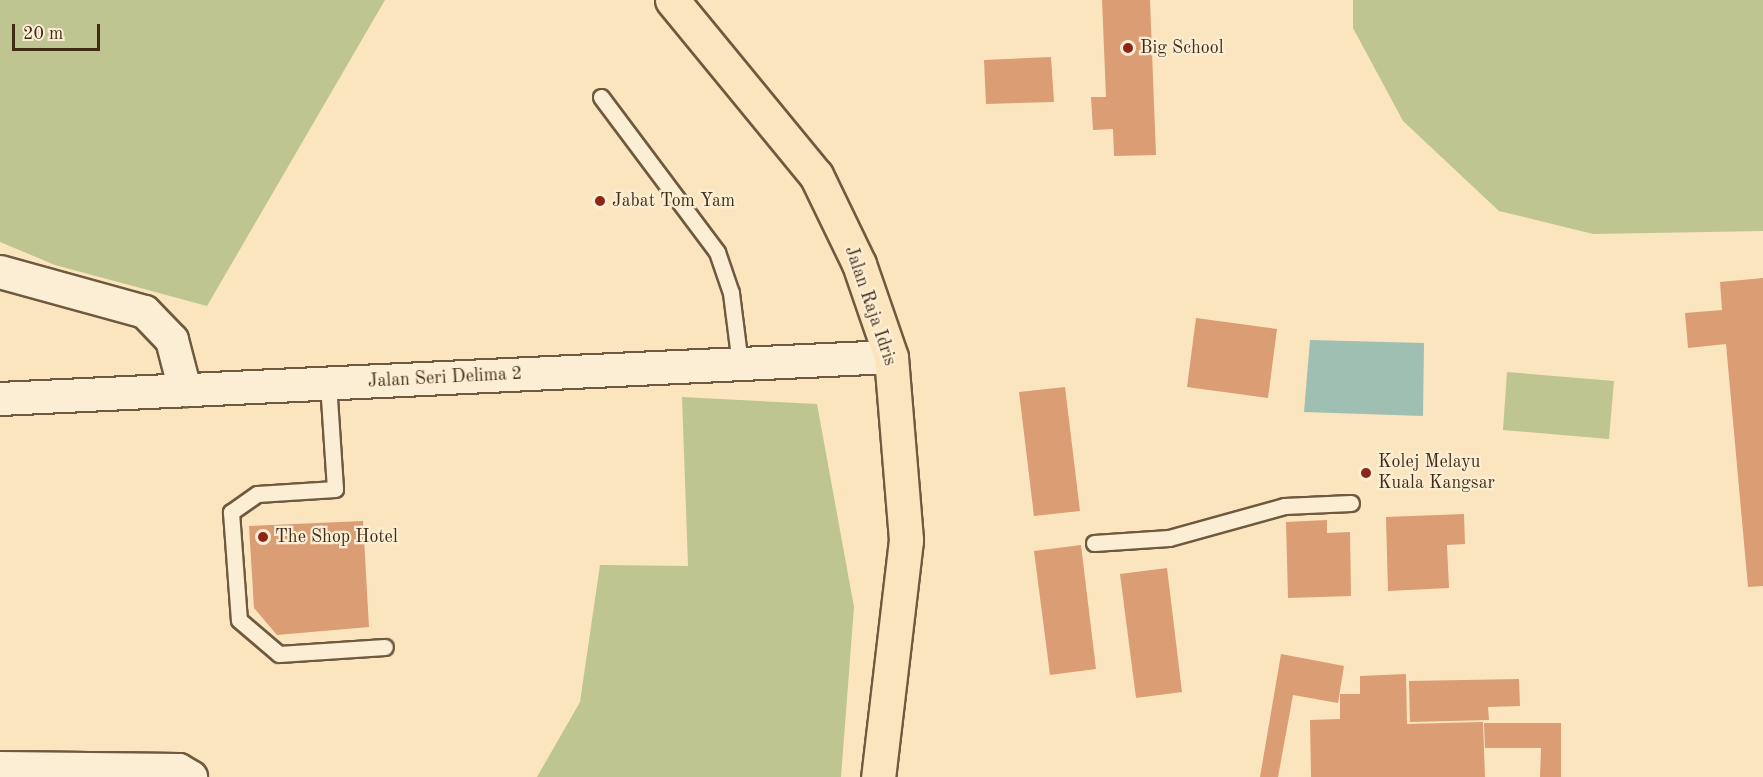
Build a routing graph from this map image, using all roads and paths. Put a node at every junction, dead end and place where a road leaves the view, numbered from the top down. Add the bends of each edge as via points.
1 (672, 0) edge
2 (601, 97) dead end
3 (0, 272) edge
4 (891, 357) junction
5 (740, 364) junction
6 (328, 383) junction
7 (185, 390) junction
8 (0, 399) edge
9 (1351, 503) dead end
10 (1094, 543) dead end
11 (385, 647) dead end
12 (0, 768) edge
13 (191, 777) edge
14 (878, 777) edge

1 - 4 main road, Jalan Raja Idris via 816,175 859,264
2 - 5 lane via 717,252 731,293
3 - 7 street via 145,312 172,340
4 - 5 street, Jalan Seri Delima 2
4 - 14 main road, Jalan Raja Idris via 906,540
5 - 6 street, Jalan Seri Delima 2
6 - 7 street, Jalan Seri Delima 2
6 - 11 lane via 335,489 258,494 231,512 239,620 279,654
7 - 8 street, Jalan Seri Delima 2
9 - 10 lane via 1284,506 1168,538
12 - 13 street via 179,770

